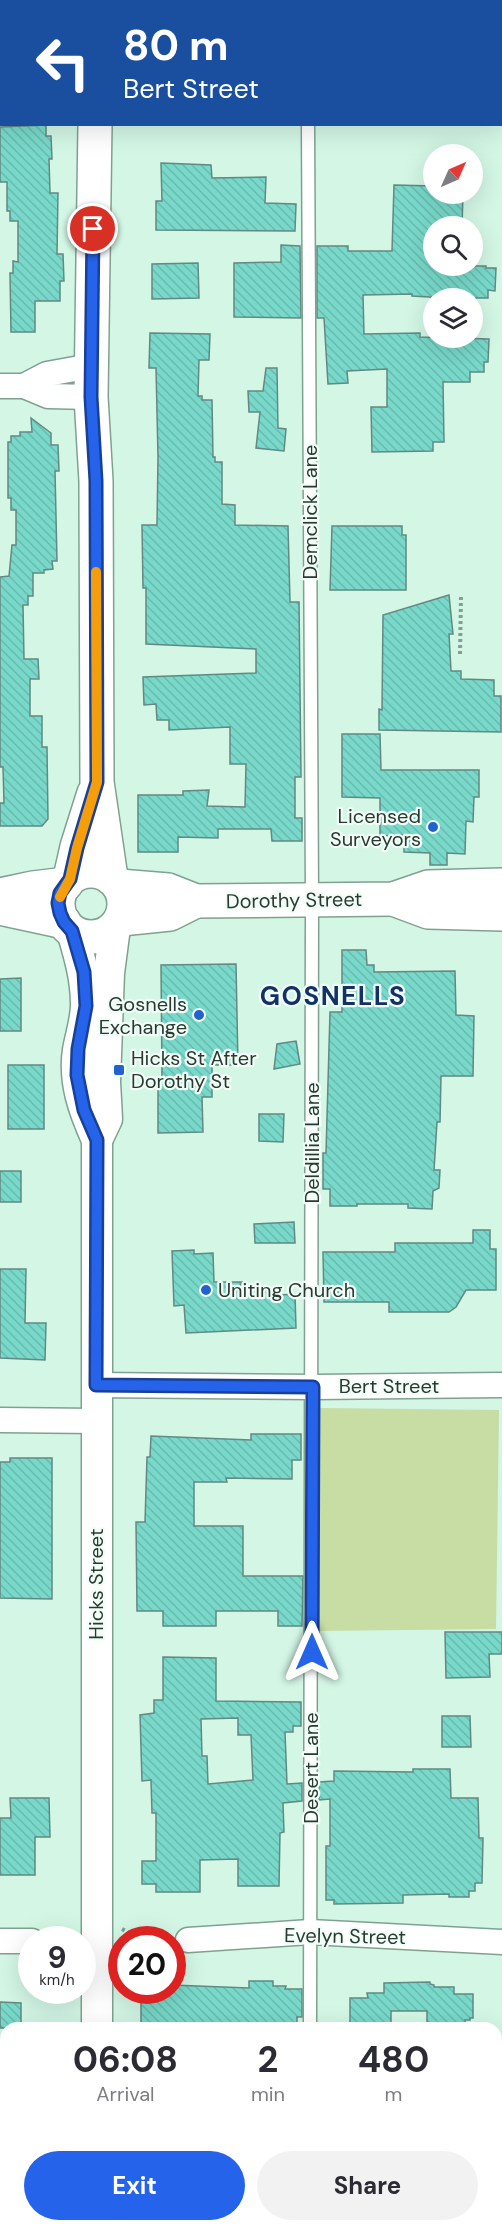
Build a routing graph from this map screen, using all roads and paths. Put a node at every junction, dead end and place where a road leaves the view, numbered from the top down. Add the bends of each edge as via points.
1 (95, 126) edge
2 (308, 126) edge
3 (91, 381) junction
4 (12, 386) edge
5 (461, 597) dead end
6 (460, 654) dead end
7 (97, 782) junction
8 (68, 881) junction
9 (115, 882) junction
10 (502, 885) edge
11 (0, 895) edge
12 (393, 898) junction
13 (312, 899) junction
14 (196, 901) junction
15 (0, 908) edge
16 (502, 914) edge
17 (118, 923) junction
18 (68, 926) junction
19 (97, 1140) junction
20 (96, 1385) junction
21 (502, 1385) edge
22 (313, 1387) junction
23 (0, 1420) edge
24 (96, 1421) junction
25 (310, 1932) junction
26 (98, 1935) edge
27 (188, 1940) dead end
28 (0, 1941) edge
29 (18, 1941) edge
30 (502, 1941) edge
31 (97, 2022) edge
32 (310, 2022) edge

1 - 3 main road
2 - 13 lane, Demclick Lane
3 - 4 street via 47,374
3 - 7 main road via 96,481
5 - 6 path
7 - 8 main road
7 - 9 main road
8 - 9 main road via 91,871
8 - 11 main road
8 - 18 main road via 58,903
9 - 14 main road, Dorothy Street via 168,890
9 - 17 main road via 124,897
10 - 12 main road, Dorothy Street via 428,887
12 - 13 main road, Dorothy Street
12 - 16 main road, Dorothy Street via 428,912
13 - 14 main road, Dorothy Street
13 - 22 lane, Deldillia Lane
14 - 17 main road, Dorothy Street via 170,914
15 - 18 main road
17 - 18 main road via 99,936 90,937
17 - 19 street, Hicks Street via 109,973 107,1119
18 - 19 street, Hicks Street via 84,972 86,1006 77,1075 84,1110
19 - 20 street, Hicks Street
20 - 22 street, Bert Street
20 - 24 street, Hicks Street
21 - 22 street, Bert Street
22 - 25 lane, Desert Lane
23 - 24 street
24 - 26 street, Hicks Street
25 - 27 street, Evelyn Street
25 - 30 street, Evelyn Street
25 - 32 lane, Desert Lane
26 - 31 street, Hicks Street
28 - 29 street

